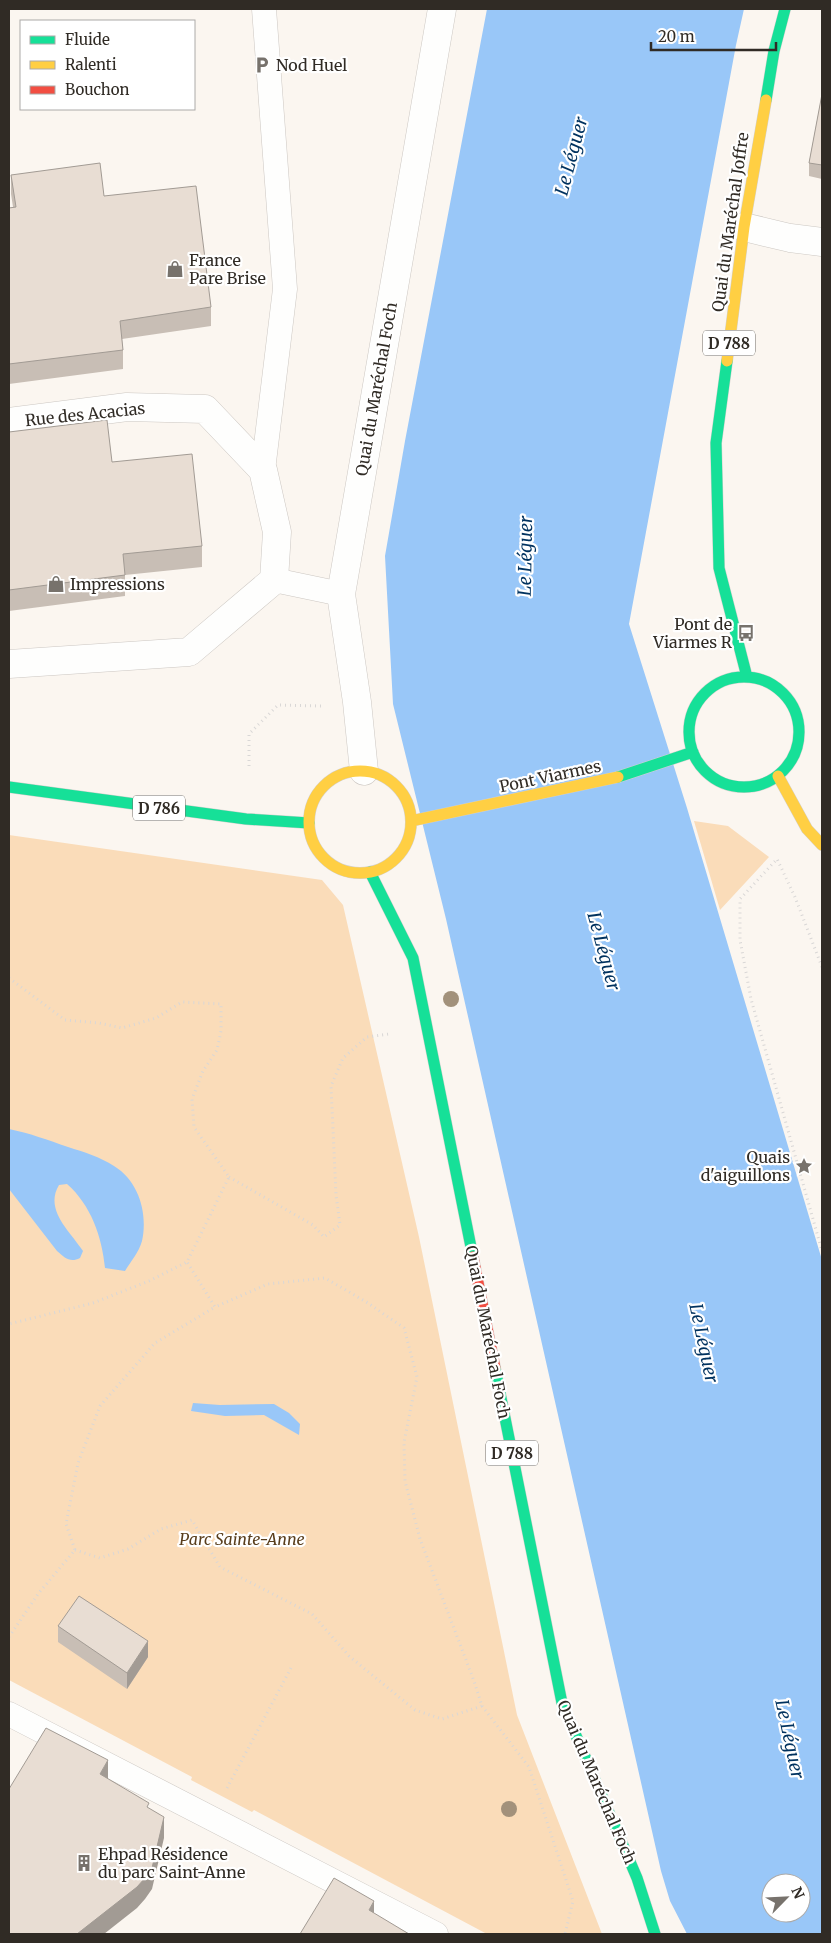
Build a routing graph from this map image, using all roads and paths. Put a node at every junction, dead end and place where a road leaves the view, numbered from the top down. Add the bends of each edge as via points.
1 (264, 9) edge
2 (442, 9) edge
3 (785, 9) edge
4 (744, 227) junction
5 (822, 242) edge
6 (9, 422) edge
7 (263, 470) junction
8 (274, 580) junction
9 (340, 594) junction
10 (9, 664) edge
11 (747, 677) junction
12 (324, 706) dead end
13 (693, 752) junction
14 (249, 766) dead end
15 (364, 771) junction
16 (778, 776) junction
17 (9, 787) edge
18 (415, 820) junction
19 (309, 823) junction
20 (822, 845) edge
21 (370, 872) junction
22 (822, 967) edge
23 (9, 978) edge
24 (389, 1034) dead end
25 (230, 1177) junction
26 (822, 1252) edge
27 (187, 1262) junction
28 (215, 1307) junction
29 (9, 1324) edge
30 (75, 1550) junction
31 (9, 1637) edge
32 (292, 1666) dead end
33 (482, 1706) junction
34 (9, 1714) edge
35 (209, 1816) junction
36 (436, 1934) edge
37 (565, 1934) edge
38 (655, 1934) edge

1 - 7 lane via 285,289
2 - 9 street, Quai du Maréchal Foch
3 - 4 main road, Quai du Maréchal Joffre / D 788 via 774,51
4 - 5 street
4 - 11 main road, Quai du Maréchal Joffre / D 788 via 716,443 719,568
6 - 7 street, Rue des Acacias via 126,407 205,410
7 - 8 street via 277,532
8 - 9 lane
8 - 10 street via 189,652
9 - 15 street, Quai du Maréchal Foch
11 - 13 main road via 716,684 695,706 689,737
11 - 16 main road via 766,682 781,692 793,707 798,725 798,744 790,762
12 - 14 path via 278,705 250,734
13 - 16 main road via 701,767 730,786 746,788
13 - 18 main road, Pont Viarmes via 613,779
15 - 18 main road via 385,777 398,788
15 - 19 main road via 346,773 331,780 318,793
16 - 20 main road via 807,830
17 - 19 main road, D 786 via 246,819
18 - 21 main road via 400,854 387,865
19 - 21 main road via 313,840 322,856 336,867
21 - 38 main road, Quai du Maréchal Foch / D 788 via 413,958 562,1703 637,1878
22 - 26 path via 778,859 740,899 740,940 751,1000
23 - 25 path via 65,1020 122,1028 156,1018 182,1002 221,1004 217,1050 203,1071 192,1099 194,1127
24 - 25 path via 367,1037 343,1058 331,1086 340,1225 324,1237 313,1225
25 - 27 path
27 - 28 path
27 - 29 path via 92,1303
28 - 30 path via 154,1343 100,1406 78,1463 66,1524
28 - 33 path via 268,1284 325,1278 404,1328 416,1377 404,1442 405,1481 420,1539
30 - 31 path via 38,1594
30 - 33 path via 100,1558 128,1549 161,1529 192,1520 220,1567 312,1614 349,1656 415,1710 442,1719
32 - 35 path via 223,1797
33 - 37 path via 529,1767 573,1901
34 - 35 lane
35 - 36 lane

